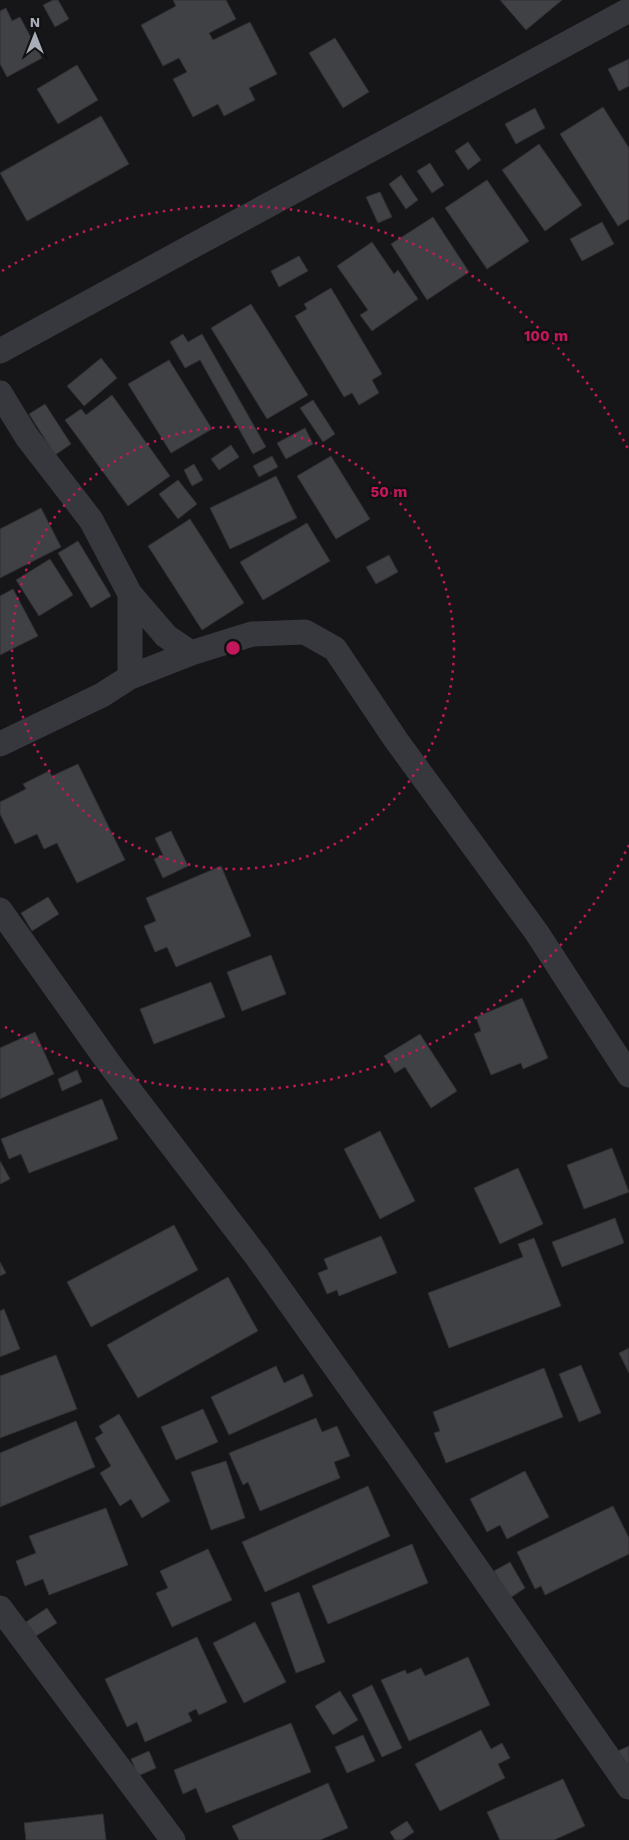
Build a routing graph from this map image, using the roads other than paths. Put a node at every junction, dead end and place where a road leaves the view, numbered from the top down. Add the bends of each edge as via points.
1 (629, 10) edge
2 (0, 351) edge
3 (0, 393) edge
4 (130, 594) junction
5 (191, 653) junction
6 (130, 677) junction
7 (0, 744) edge
8 (0, 910) edge
9 (629, 1075) edge
10 (0, 1608) edge
11 (629, 1786) edge
12 (173, 1840) edge

1 - 2 street
3 - 4 street via 27,438 91,520
4 - 5 street via 166,636
4 - 6 street
5 - 6 street
5 - 9 street via 252,634 274,632 305,632 335,649 396,740 537,933
6 - 7 street via 102,695
8 - 11 street via 111,1066 257,1257
10 - 12 street

